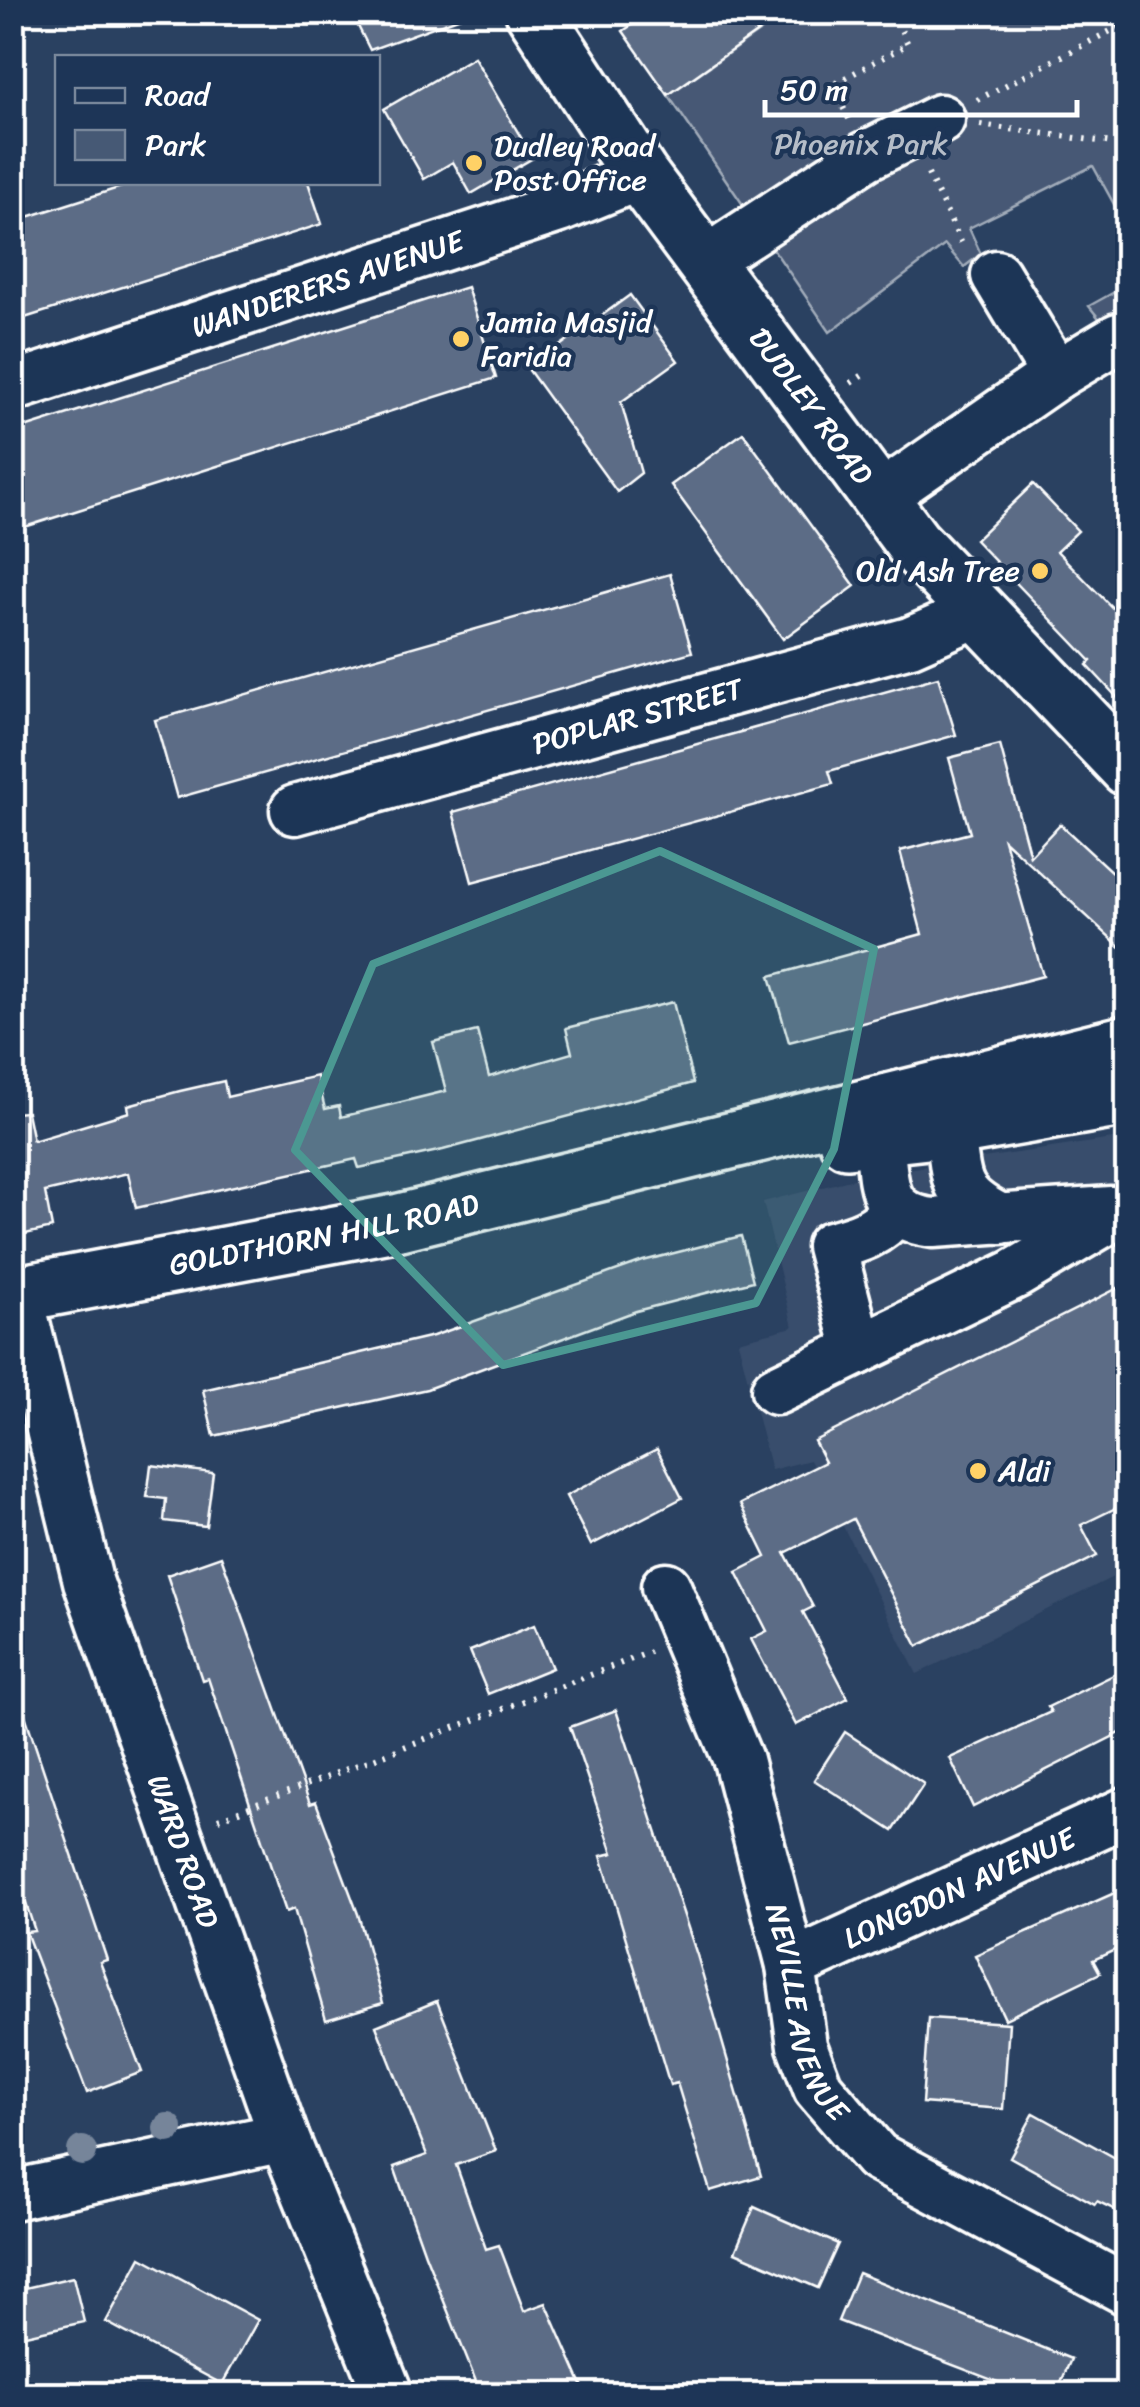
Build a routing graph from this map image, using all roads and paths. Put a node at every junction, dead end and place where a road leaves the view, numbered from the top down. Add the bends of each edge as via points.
1 (534, 12) edge
2 (892, 12) edge
3 (1106, 12) edge
4 (1128, 22) edge
5 (1109, 32) junction
6 (925, 127) junction
7 (1128, 145) edge
8 (866, 156) junction
9 (640, 175) junction
10 (728, 246) dead end
11 (982, 264) joint
12 (1118, 338) dead end
13 (1056, 375) junction
14 (12, 387) edge
15 (880, 496) junction
16 (976, 613) junction
17 (1128, 768) edge
18 (295, 810) dead end
19 (1128, 1043) edge
20 (1128, 1098) edge
21 (814, 1118) junction
22 (948, 1128) junction
23 (879, 1136) junction
24 (630, 1164) junction
25 (1125, 1209) edge
26 (895, 1211) junction
27 (1002, 1219) junction
28 (15, 1295) edge
29 (858, 1350) junction
30 (776, 1390) dead end
31 (666, 1586) dead end
32 (690, 1636) junction
33 (1128, 1811) edge
34 (175, 1835) junction
35 (791, 1965) junction
36 (284, 2137) junction
37 (12, 2195) edge
38 (1128, 2291) edge
39 (388, 2394) edge

1 - 9 main road, DUDLEY ROAD
2 - 8 path via 908,44 832,84
3 - 5 path
4 - 5 path
5 - 6 path
6 - 7 path
6 - 8 street
6 - 11 path
8 - 10 street
9 - 14 street, WANDERERS AVENUE via 559,208
9 - 15 main road, DUDLEY ROAD
11 - 13 street
12 - 13 street
13 - 15 street
15 - 16 main road, DUDLEY ROAD
16 - 17 main road, DUDLEY ROAD
16 - 18 street, POPLAR STREET via 910,642
19 - 21 main road, GOLDTHORN HILL ROAD
20 - 22 main road, GOLDTHORN HILL ROAD
21 - 22 street via 840,1128 926,1109 937,1111
21 - 24 main road, GOLDTHORN HILL ROAD
22 - 23 main road, GOLDTHORN HILL ROAD
22 - 27 street via 960,1191
23 - 24 main road, GOLDTHORN HILL ROAD
23 - 26 street
24 - 28 main road, GOLDTHORN HILL ROAD via 400,1222
25 - 27 street
25 - 29 street via 1015,1274
26 - 27 street via 933,1224
26 - 29 street via 884,1226 832,1246
28 - 34 street, WARD ROAD via 88,1581
29 - 30 street
31 - 32 street, NEVILLE AVENUE
32 - 34 path
32 - 35 street, NEVILLE AVENUE via 738,1760
33 - 35 street, LONGDON AVENUE
34 - 36 street, WARD ROAD
35 - 38 street, NEVILLE AVENUE via 802,2046 818,2088 877,2157
36 - 37 street
36 - 39 street, WARD ROAD

